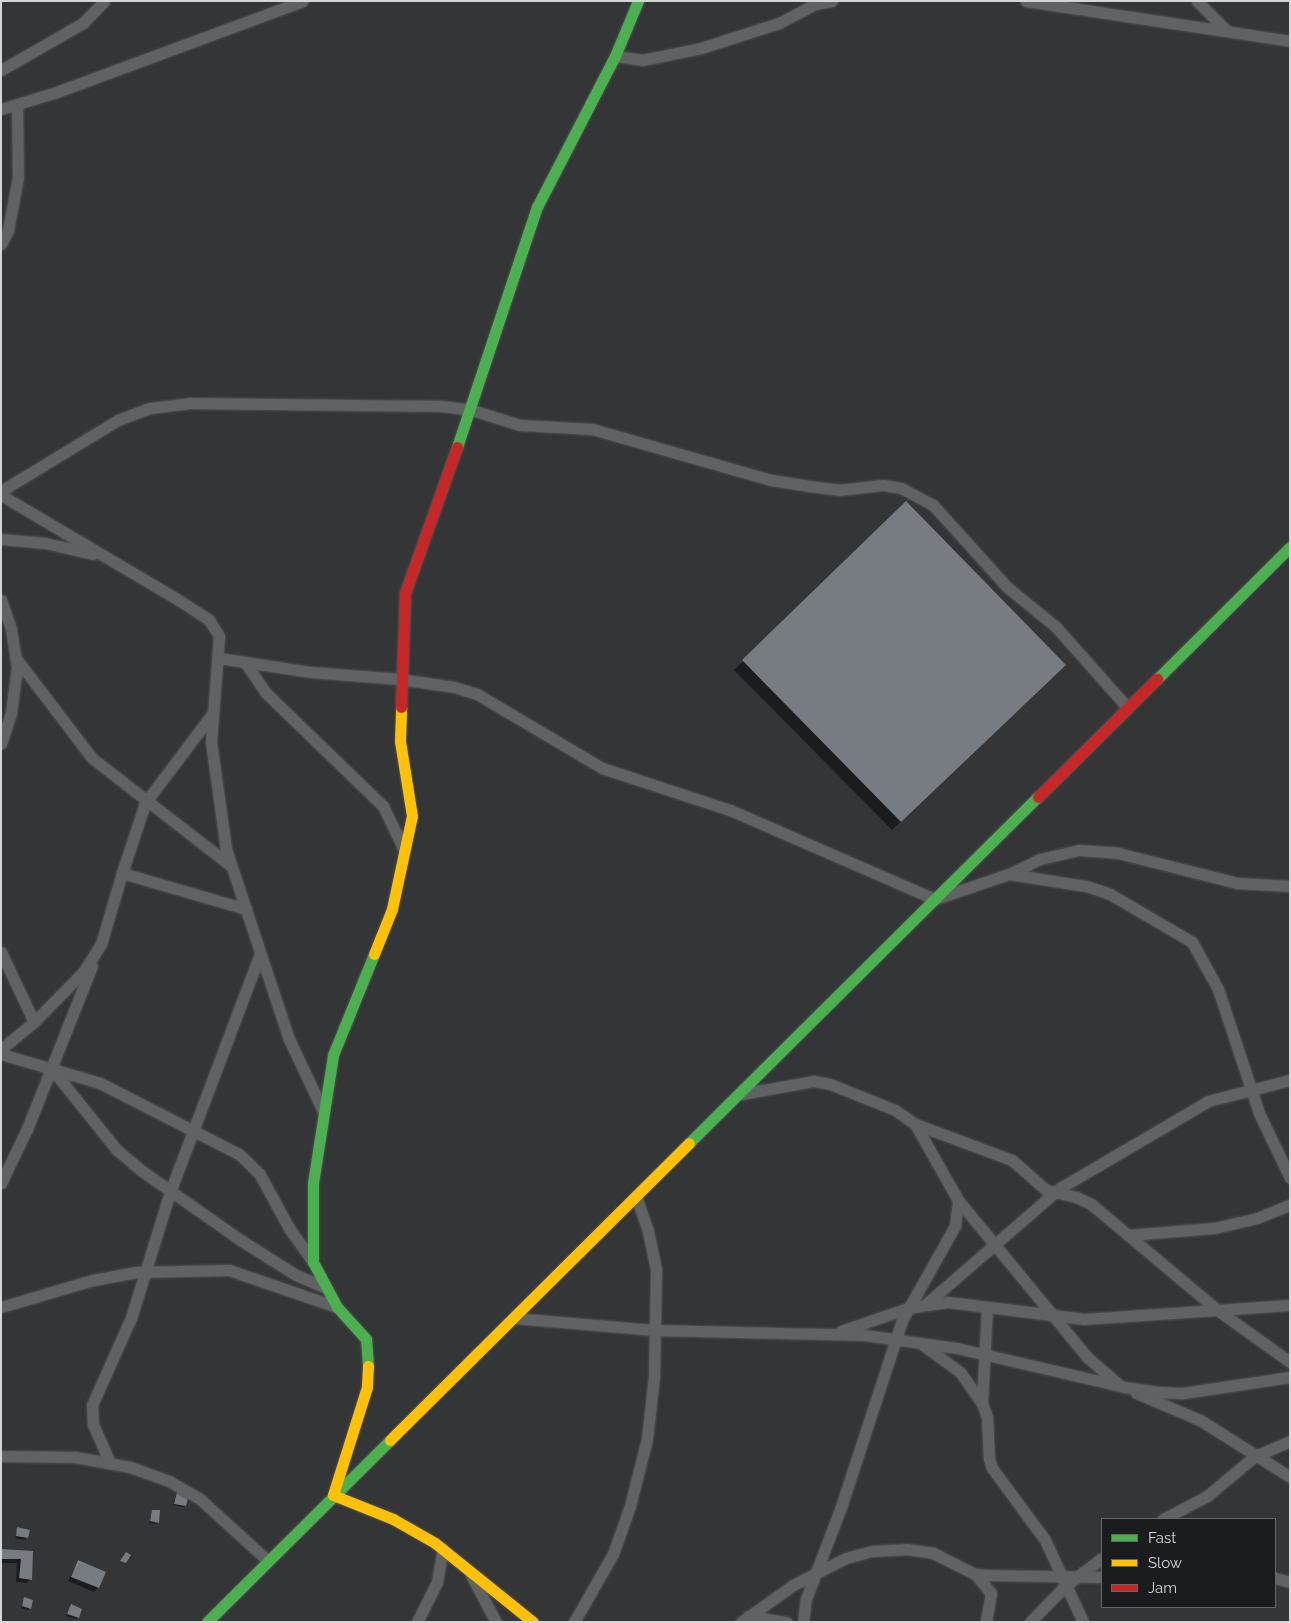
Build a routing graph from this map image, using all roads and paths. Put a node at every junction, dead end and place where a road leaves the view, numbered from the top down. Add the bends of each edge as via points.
1 (104, 1) edge
2 (303, 1) edge
3 (638, 1) edge
4 (832, 1) edge
5 (1026, 1) edge
6 (1197, 1) edge
7 (1226, 30) junction
8 (1290, 41) edge
9 (615, 56) junction
10 (1, 70) edge
11 (17, 105) junction
12 (1, 109) edge
13 (1, 244) edge
14 (472, 410) junction
15 (1, 490) edge
16 (1, 496) edge
17 (1, 538) edge
18 (1290, 547) edge
19 (104, 557) junction
20 (1, 600) edge
21 (16, 657) junction
22 (219, 658) junction
23 (245, 662) junction
24 (400, 679) junction
25 (1127, 707) junction
26 (214, 712) junction
27 (1, 743) edge
28 (148, 800) junction
29 (404, 850) junction
30 (232, 867) junction
31 (122, 873) junction
32 (1009, 874) junction
33 (1290, 886) edge
34 (935, 899) junction
35 (246, 909) junction
36 (101, 944) junction
37 (1, 952) edge
38 (260, 954) junction
39 (34, 1022) junction
40 (1, 1049) edge
41 (1, 1054) edge
42 (52, 1068) junction
43 (1290, 1080) edge
44 (1250, 1090) junction
45 (738, 1095) junction
46 (323, 1111) junction
47 (915, 1124) junction
48 (194, 1130) junction
49 (1290, 1178) edge
50 (1, 1183) edge
51 (170, 1192) junction
52 (1054, 1193) junction
53 (636, 1196) junction
54 (958, 1200) junction
55 (1290, 1205) edge
56 (1128, 1235) junction
57 (993, 1243) junction
58 (312, 1262) junction
59 (143, 1272) junction
60 (326, 1288) junction
61 (926, 1304) junction
62 (1290, 1305) edge
63 (1, 1307) edge
64 (337, 1308) junction
65 (908, 1308) junction
66 (987, 1308) junction
67 (1216, 1310) junction
68 (1052, 1316) junction
69 (512, 1318) junction
70 (656, 1330) junction
71 (835, 1333) junction
72 (894, 1340) junction
73 (922, 1344) junction
74 (987, 1354) junction
75 (1290, 1362) edge
76 (1290, 1377) edge
77 (1124, 1387) junction
78 (982, 1403) junction
79 (1290, 1441) edge
80 (1, 1456) edge
81 (1256, 1456) junction
82 (110, 1463) junction
83 (1290, 1477) edge
84 (333, 1495) junction
85 (1165, 1518) edge
86 (443, 1549) junction
87 (1101, 1559) edge
88 (267, 1560) junction
89 (815, 1573) junction
90 (470, 1574) junction
91 (975, 1574) junction
92 (1060, 1575) junction
93 (1079, 1575) junction
94 (1101, 1577) edge
95 (1276, 1578) edge
96 (1290, 1582) edge
97 (1065, 1586) junction
98 (745, 1619) edge
99 (207, 1622) edge
100 (417, 1622) edge
101 (496, 1622) edge
102 (533, 1622) edge
103 (574, 1622) edge
104 (787, 1622) edge
105 (803, 1622) edge
106 (986, 1622) edge
107 (1030, 1622) edge
108 (1083, 1622) edge

1 - 10 street via 83,24
2 - 11 street
3 - 9 main road
4 - 9 street via 815,4 779,23 701,48 642,60
5 - 7 street
6 - 7 street
7 - 8 street
9 - 14 main road via 537,207
11 - 12 street
11 - 13 street via 18,177 8,230
14 - 15 street via 442,406 297,403 188,403 150,408 118,420
14 - 24 main road via 405,593
14 - 25 street via 520,425 592,429 771,480 839,490 883,485 917,496 934,505 1007,587 1056,627
16 - 19 street
17 - 19 street via 45,543
18 - 25 main road
19 - 22 street via 209,620 218,636
20 - 21 street
21 - 27 street via 12,714
21 - 28 street via 83,748
22 - 23 street
22 - 26 street
23 - 24 street via 311,672
23 - 29 street via 265,692 383,806
24 - 29 main road via 400,740 411,809
24 - 34 street via 477,694 602,768 730,810
25 - 34 main road
26 - 28 street
26 - 30 street via 211,742 218,807
28 - 30 street
28 - 31 street via 136,824
29 - 46 main road via 392,909 333,1055
30 - 35 street
31 - 35 street
31 - 36 street
32 - 33 street via 1040,859 1079,850 1118,853 1237,883
32 - 34 street
32 - 44 street via 1086,886 1110,894 1192,942 1224,1002
34 - 45 main road
35 - 38 street
36 - 39 street via 84,971
36 - 42 street
37 - 39 street
38 - 46 street via 290,1039
38 - 48 street
39 - 40 street
41 - 42 street
42 - 48 street via 100,1084
42 - 50 street
42 - 51 street via 116,1150
43 - 44 street
44 - 49 street via 1266,1132
44 - 52 street via 1208,1101
45 - 47 street via 813,1080 895,1110
45 - 53 main road
46 - 58 main road via 313,1183
47 - 52 street via 1012,1160 1035,1183
47 - 54 street
48 - 51 street
48 - 58 street via 251,1163
51 - 59 street
51 - 60 street via 296,1275
52 - 56 street via 1091,1204
52 - 57 street
53 - 69 main road
53 - 70 street via 655,1258
54 - 57 street
54 - 65 street via 954,1226
55 - 56 street via 1257,1218 1214,1228
56 - 67 street
57 - 61 street
57 - 68 street
58 - 60 main road
59 - 63 street via 93,1280
59 - 64 street via 229,1270
59 - 82 street via 131,1318 92,1405 92,1419
60 - 64 main road
61 - 65 street
61 - 66 street via 948,1302
62 - 67 street
64 - 84 main road via 366,1339 370,1368
65 - 71 street
65 - 72 street
66 - 68 street
66 - 74 street
67 - 68 street via 1084,1319
67 - 75 street
68 - 77 street via 1087,1357
69 - 70 street
69 - 84 main road
70 - 71 street
70 - 103 street via 652,1401 642,1467 613,1554
71 - 72 street
72 - 73 street
72 - 89 street via 841,1507
73 - 74 street
73 - 78 street via 960,1372
74 - 77 street
74 - 78 street
76 - 77 street via 1183,1393
77 - 81 street via 1200,1420
78 - 92 street via 987,1417 992,1468 1045,1540
79 - 81 street
80 - 82 street via 75,1457
81 - 83 street
81 - 85 street via 1207,1496
82 - 88 street via 169,1481 199,1498
84 - 86 main road via 393,1519
84 - 88 main road
86 - 90 main road
86 - 100 street via 437,1582
87 - 93 street
88 - 99 main road
89 - 91 street via 858,1554 906,1549 933,1553
89 - 98 street
89 - 105 street
90 - 101 street
90 - 102 main road
91 - 92 street via 1019,1578
91 - 106 street via 991,1593
92 - 93 street
92 - 97 street
93 - 94 street
93 - 97 street
95 - 96 street
97 - 107 street
97 - 108 street
98 - 104 street

